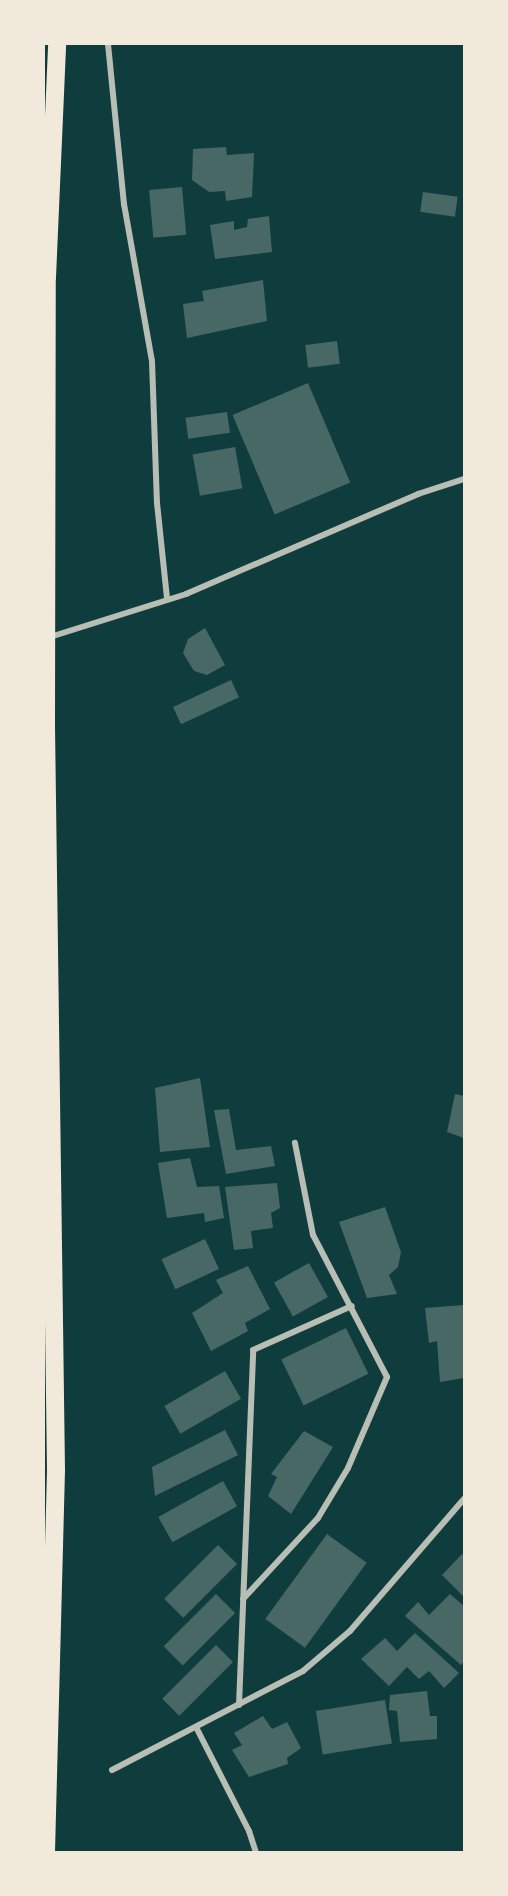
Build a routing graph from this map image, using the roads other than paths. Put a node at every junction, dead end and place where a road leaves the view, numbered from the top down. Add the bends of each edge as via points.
1 (57, 44) edge
2 (108, 44) edge
3 (465, 478) edge
4 (167, 598) junction
5 (44, 639) edge
6 (295, 1143) dead end
7 (352, 1306) junction
8 (465, 1499) edge
9 (243, 1599) junction
10 (239, 1705) junction
11 (196, 1727) junction
12 (112, 1770) dead end
13 (46, 1852) edge
14 (256, 1852) edge

1 - 13 highway via 46,277 46,726 56,1470
2 - 4 street via 124,204 152,361 157,503
3 - 4 street via 418,494 186,594
4 - 5 street via 130,614
6 - 7 street via 313,1235
7 - 9 street via 387,1377 348,1468 318,1518
7 - 9 street via 253,1350
8 - 10 street via 350,1631 303,1671
9 - 10 street
10 - 11 street
11 - 12 street
11 - 14 street

